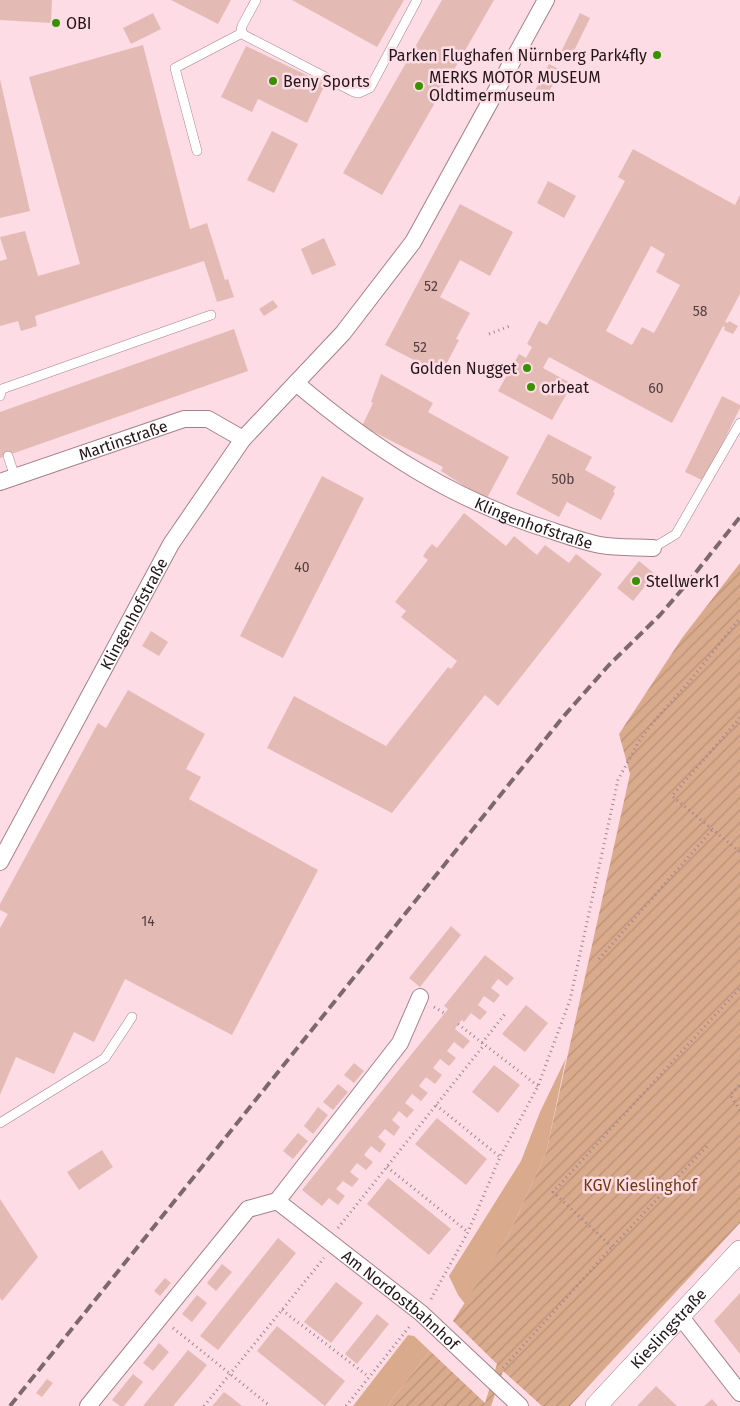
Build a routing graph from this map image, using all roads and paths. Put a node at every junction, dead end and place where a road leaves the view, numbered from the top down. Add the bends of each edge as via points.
1 (256, 0) edge
2 (417, 0) edge
3 (546, 0) edge
4 (242, 33) junction
5 (197, 151) dead end
6 (212, 315) dead end
7 (510, 326) dead end
8 (489, 334) dead end
9 (296, 383) junction
10 (0, 396) edge
11 (740, 423) edge
12 (243, 439) junction
13 (8, 456) dead end
14 (8, 480) edge
15 (653, 548) joint
16 (740, 618) edge
17 (740, 718) edge
18 (712, 830) junction
19 (740, 852) edge
20 (0, 862) edge
21 (599, 959) dead end
22 (740, 988) edge
23 (420, 997) dead end
24 (505, 1014) dead end
25 (132, 1017) dead end
26 (458, 1024) dead end
27 (483, 1044) junction
28 (740, 1084) edge
29 (538, 1086) junction
30 (436, 1105) junction
31 (740, 1110) edge
32 (0, 1123) edge
33 (708, 1145) dead end
34 (500, 1157) junction
35 (387, 1166) junction
36 (277, 1201) junction
37 (468, 1232) junction
38 (331, 1243) junction
39 (612, 1247) junction
40 (740, 1251) edge
41 (282, 1310) junction
42 (421, 1314) junction
43 (680, 1316) junction
44 (185, 1338) dead end
45 (230, 1374) junction
46 (369, 1377) junction
47 (493, 1380) junction
48 (740, 1393) edge
49 (88, 1406) edge
50 (204, 1406) edge
51 (270, 1406) edge
52 (346, 1406) edge
53 (520, 1406) edge
54 (596, 1406) edge

1 - 4 lane via 242,26
2 - 4 lane via 370,88 359,93
3 - 9 street, Klingenhofstraße via 413,242 343,334
4 - 5 lane via 175,68
6 - 10 lane via 2,390
7 - 8 path
9 - 12 street, Klingenhofstraße
9 - 15 street, Klingenhofstraße via 337,418 384,451 435,482 507,516 601,546
11 - 15 lane, Klingenhofstraße via 676,534
12 - 14 street, Martinstraße via 208,419 184,419
12 - 20 street, Klingenhofstraße via 171,544
13 - 14 lane
16 - 29 path via 639,741 618,780 570,1000
17 - 18 path via 672,796
18 - 19 path
18 - 21 path
22 - 39 path via 553,1192
23 - 36 street via 400,1043
24 - 27 path
25 - 32 lane via 105,1058
26 - 27 path
27 - 29 path
27 - 30 path
28 - 31 path via 730,1096
29 - 34 path
30 - 34 path
30 - 35 path
33 - 39 path
34 - 37 path
35 - 37 path
35 - 38 path
36 - 38 street, Am Nordostbahnhof
36 - 49 street via 248,1209
37 - 42 path
38 - 41 path
38 - 42 street, Am Nordostbahnhof
39 - 47 path
40 - 43 street, Kieslingstraße
41 - 45 path
41 - 46 path
42 - 46 path
42 - 47 street, Am Nordostbahnhof
43 - 48 street
43 - 54 street, Kieslingstraße
44 - 45 path
45 - 50 path
45 - 51 path
46 - 52 path
47 - 53 street, Am Nordostbahnhof

